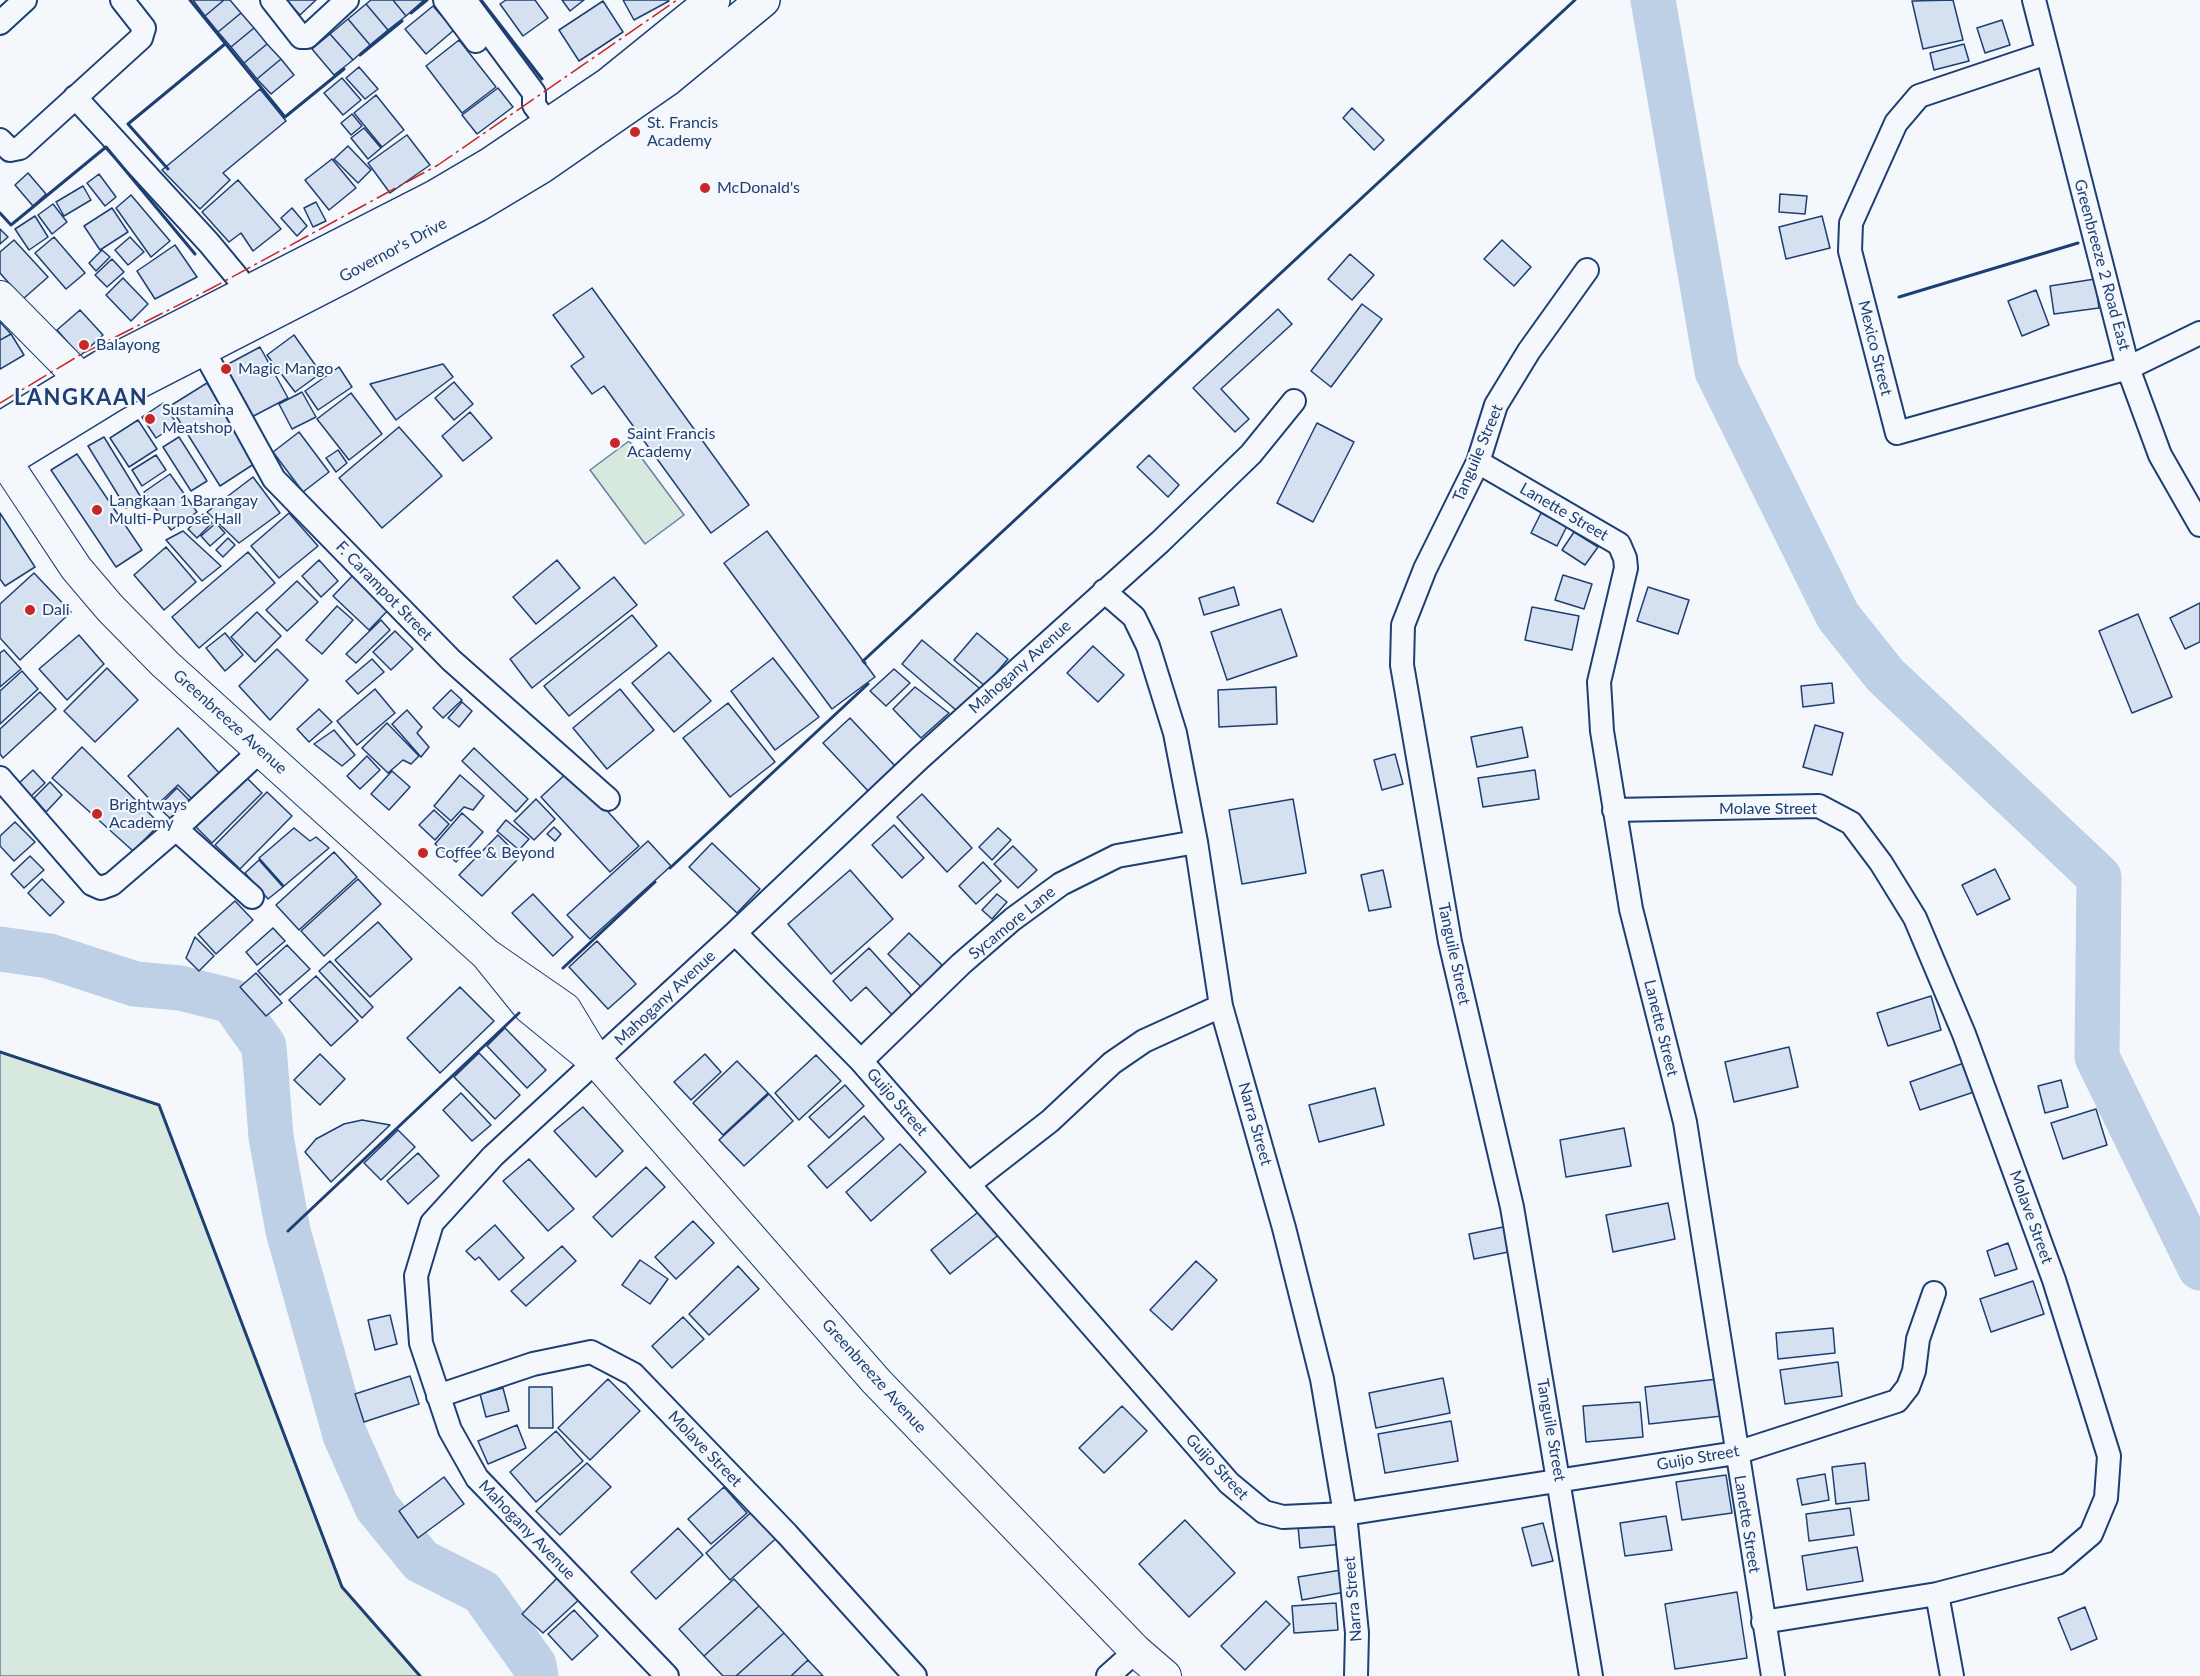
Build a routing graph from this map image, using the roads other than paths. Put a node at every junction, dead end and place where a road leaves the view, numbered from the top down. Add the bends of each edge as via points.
1 (25, 0) edge
2 (122, 0) edge
3 (272, 0) edge
4 (347, 0) edge
5 (445, 0) edge
6 (465, 0) edge
7 (713, 0) edge
8 (763, 0) edge
9 (2034, 0) edge
10 (0, 23) edge
11 (2047, 53) junction
12 (75, 97) junction
13 (551, 127) junction
14 (0, 140) edge
15 (1587, 270) dead end
16 (245, 293) junction
17 (0, 297) edge
18 (2200, 333) edge
19 (202, 348) junction
20 (2128, 368) junction
21 (81, 379) junction
22 (1294, 401) dead end
23 (0, 429) edge
24 (1478, 462) junction
25 (2, 463) edge
26 (2199, 522) edge
27 (1104, 591) junction
28 (262, 749) junction
29 (0, 778) edge
30 (608, 799) dead end
31 (1614, 810) junction
32 (176, 829) junction
33 (1196, 843) junction
34 (252, 897) dead end
35 (735, 933) junction
36 (1221, 1006) junction
37 (861, 1061) junction
38 (597, 1062) junction
39 (969, 1184) junction
40 (1934, 1293) dead end
41 (438, 1396) junction
42 (1736, 1453) junction
43 (1560, 1480) junction
44 (1345, 1514) junction
45 (1937, 1593) junction
46 (1763, 1622) junction
47 (1136, 1651) junction
48 (667, 1676) edge
49 (915, 1676) edge
50 (1108, 1676) edge
51 (1165, 1676) edge
52 (1356, 1676) edge
53 (1591, 1676) edge
54 (1773, 1676) edge
55 (1952, 1676) edge

1 - 10 street
2 - 12 street via 145,33
3 - 4 street via 301,37 311,34
5 - 13 street via 522,101
6 - 13 street via 534,93
7 - 13 main road, Governor's Drive
8 - 13 main road, Governor's Drive via 666,80
9 - 11 street, Greenbreeze 2 Road East
11 - 20 street, Greenbreeze 2 Road East
11 - 20 street, Mexico Street via 1919,96 1896,123 1851,223 1850,251 1897,433
12 - 14 street via 20,148 10,150
12 - 16 street via 209,243 238,278
13 - 16 main road, Governor's Drive via 435,197
13 - 19 main road, Governor's Drive via 446,221
15 - 24 street, Tanguile Street via 1496,405
16 - 21 main road, Governor's Drive
17 - 21 street
18 - 20 street, Mexico Street
19 - 25 main road, Governor's Drive via 116,393
19 - 30 street, F. Carampot Street via 274,479 451,660
20 - 26 street, Greenbreeze 2 Road East via 2160,455
21 - 23 main road, Governor's Drive
22 - 27 street, Mahogany Avenue via 1251,454
24 - 31 street, Lanette Street via 1619,544 1625,558 1626,568 1599,682
24 - 43 street, Tanguile Street via 1425,569 1403,625 1402,665 1450,942 1512,1207
25 - 28 street, Greenbreeze Avenue via 76,568 110,608 165,664
27 - 33 street, Narra Street via 1134,617 1149,646 1175,733
27 - 35 street, Mahogany Avenue
28 - 32 street
28 - 38 street, Greenbreeze Avenue via 488,955 548,1025
29 - 32 street via 85,876 101,888 112,884
31 - 42 street, Lanette Street via 1631,909 1685,1122
31 - 45 street, Molave Street via 1819,806 1851,823 1915,918 1964,1034 2054,1280 2109,1456 2106,1498 2091,1534 2057,1563
32 - 34 street
33 - 36 street, Narra Street
33 - 37 street, Sycamore Lane via 1117,856 1060,884 961,964
35 - 37 street, Guijo Street
35 - 38 street, Mahogany Avenue
36 - 39 street via 1144,1041 1112,1063 1050,1121
36 - 44 street, Narra Street via 1322,1379
37 - 39 street, Guijo Street
38 - 41 street, Mahogany Avenue via 493,1156 432,1223 416,1276 421,1343
38 - 47 street, Greenbreeze Avenue via 876,1381
39 - 44 street, Guijo Street via 1246,1500 1264,1512 1283,1517
40 - 42 street, Guijo Street via 1918,1338 1911,1379 1897,1401
41 - 48 street, Mahogany Avenue via 450,1430 477,1478
41 - 49 street, Molave Street via 533,1364 591,1352 633,1374 787,1534
42 - 43 street, Guijo Street
42 - 46 street, Lanette Street
43 - 44 street, Guijo Street
43 - 53 street, Tanguile Street
44 - 52 street, Narra Street via 1357,1633
45 - 46 street, Molave Street
45 - 55 street
46 - 54 street, Lanette Street
47 - 50 street
47 - 51 street, Greenbreeze Avenue

